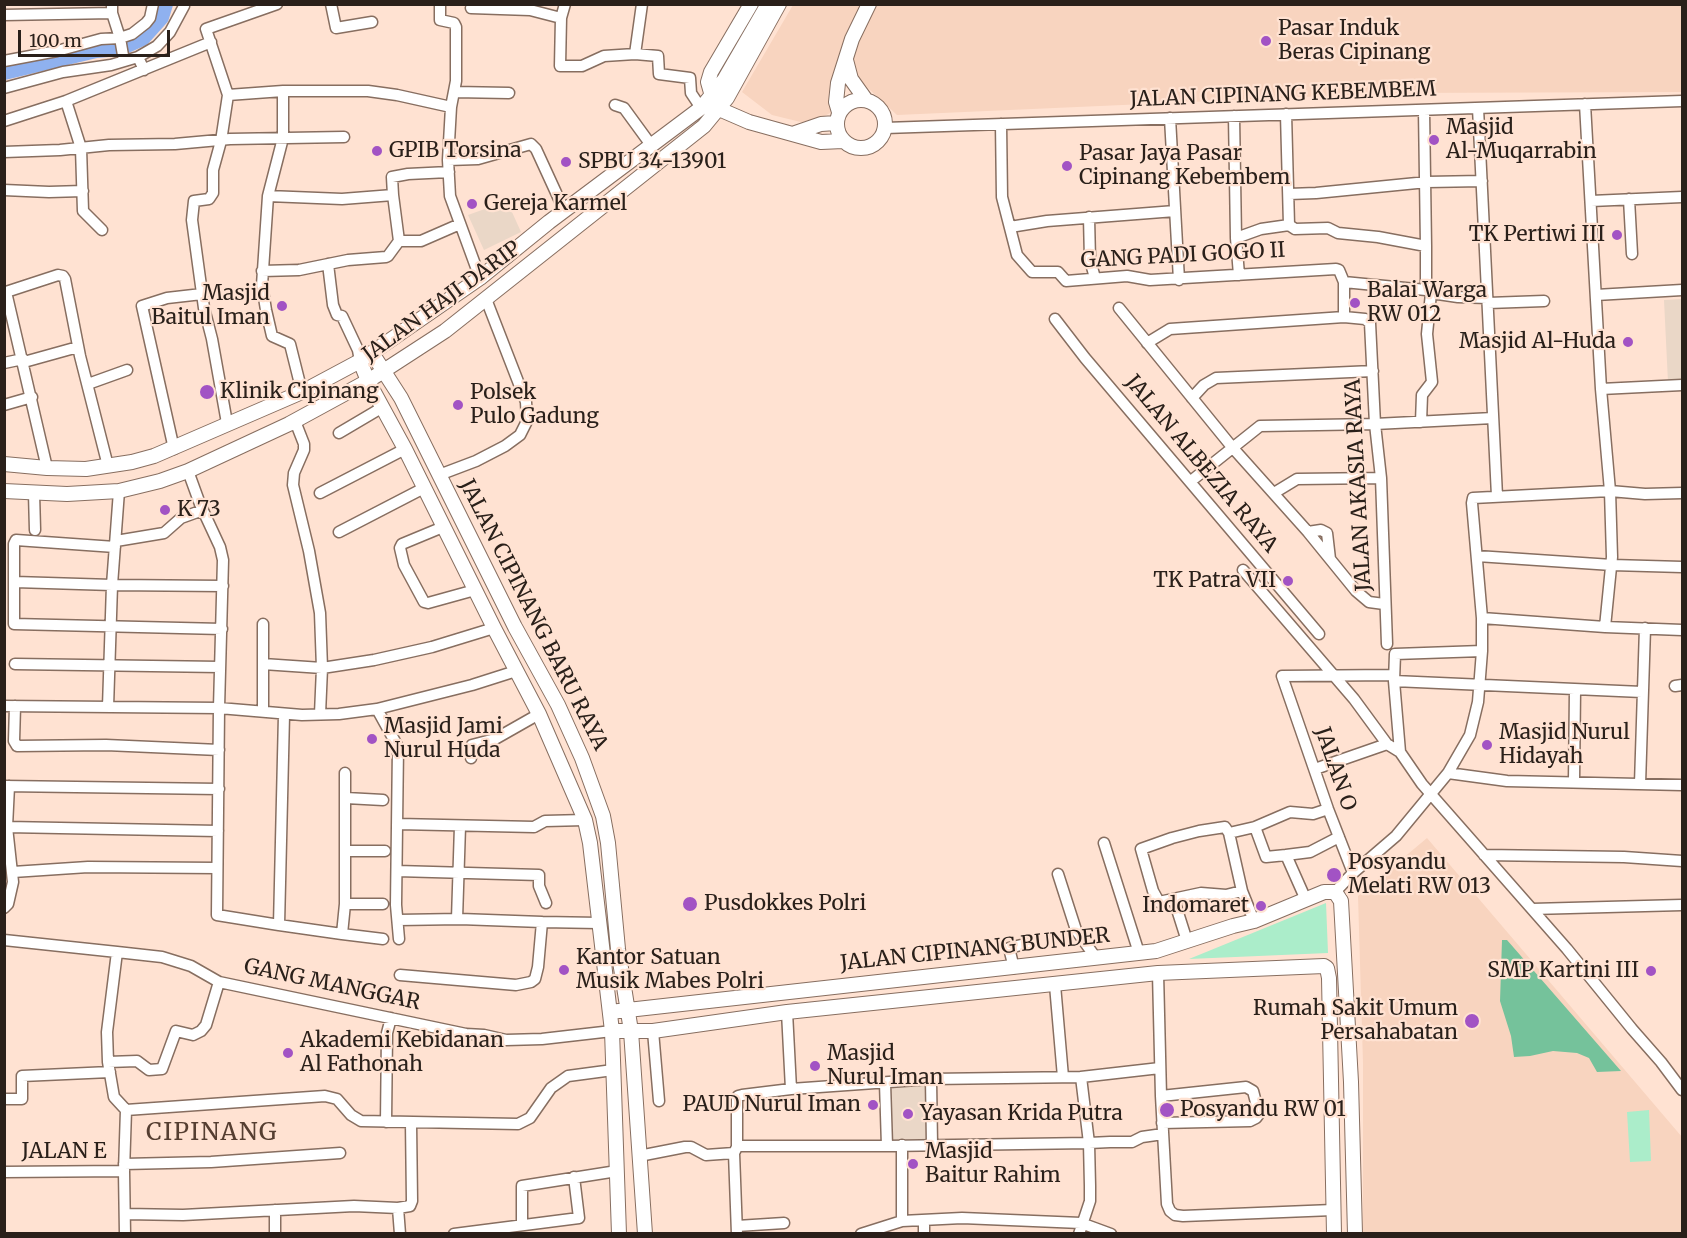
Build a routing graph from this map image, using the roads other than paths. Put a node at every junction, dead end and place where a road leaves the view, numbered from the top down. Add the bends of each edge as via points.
1 (153, 4) edge
2 (277, 4) edge
3 (331, 4) edge
4 (440, 4) edge
5 (565, 4) edge
6 (642, 4) edge
7 (751, 4) edge
8 (768, 4) edge
9 (779, 4) edge
10 (788, 4) edge
11 (869, 4) edge
12 (184, 6) edge
13 (471, 8) dead end
14 (112, 9) edge
15 (4, 15) edge
16 (561, 18) junction
17 (372, 22) dead end
18 (120, 39) junction
19 (211, 42) junction
20 (635, 54) junction
21 (123, 57) junction
22 (138, 57) junction
23 (846, 58) junction
24 (4, 61) edge
25 (144, 70) junction
26 (4, 88) edge
27 (283, 91) junction
28 (455, 92) junction
29 (509, 93) dead end
30 (228, 95) junction
31 (712, 96) junction
32 (866, 100) junction
33 (66, 101) junction
34 (1683, 101) edge
35 (723, 104) junction
36 (1585, 104) junction
37 (615, 105) dead end
38 (451, 106) junction
39 (701, 108) junction
40 (1478, 108) junction
41 (1424, 110) junction
42 (1286, 114) junction
43 (1234, 116) junction
44 (838, 117) junction
45 (1170, 118) junction
46 (4, 122) edge
47 (1001, 124) junction
48 (885, 128) junction
49 (795, 133) junction
50 (344, 137) dead end
51 (283, 138) junction
52 (221, 141) junction
53 (843, 141) junction
54 (651, 145) junction
55 (81, 148) junction
56 (4, 152) edge
57 (448, 160) junction
58 (449, 172) junction
59 (1482, 181) junction
60 (1427, 182) junction
61 (4, 190) edge
62 (83, 191) junction
63 (1289, 194) junction
64 (393, 195) junction
65 (268, 196) junction
66 (1683, 197) edge
67 (1629, 199) junction
68 (1591, 201) junction
69 (564, 210) junction
70 (1175, 211) junction
71 (1089, 217) junction
72 (460, 224) junction
73 (1289, 225) junction
74 (1010, 227) junction
75 (102, 230) dead end
76 (1236, 237) junction
77 (399, 242) junction
78 (1426, 246) junction
79 (1632, 254) dead end
80 (328, 264) junction
81 (262, 271) junction
82 (1239, 275) junction
83 (480, 278) junction
84 (1095, 278) junction
85 (1179, 280) junction
86 (1344, 282) junction
87 (1683, 290) edge
88 (5, 291) edge
89 (1429, 292) junction
90 (202, 294) junction
91 (1596, 295) junction
92 (486, 299) junction
93 (1487, 301) junction
94 (1544, 301) dead end
95 (1119, 308) dead end
96 (1344, 318) junction
97 (1054, 319) dead end
98 (9, 325) edge
99 (1147, 343) junction
100 (78, 347) junction
101 (363, 354) junction
102 (23, 360) junction
103 (4, 363) edge
104 (127, 370) dead end
105 (384, 371) junction
106 (1373, 371) junction
107 (369, 381) junction
108 (88, 384) junction
109 (1683, 386) edge
110 (1601, 389) junction
111 (302, 393) junction
112 (32, 397) junction
113 (1192, 398) junction
114 (4, 405) edge
115 (382, 407) junction
116 (1493, 418) junction
117 (295, 421) junction
118 (1420, 422) junction
119 (227, 423) junction
120 (1375, 424) junction
121 (339, 433) dead end
122 (1232, 447) junction
123 (174, 449) junction
124 (405, 449) junction
125 (4, 464) edge
126 (108, 466) junction
127 (47, 468) junction
128 (188, 471) junction
129 (439, 476) junction
130 (1380, 478) junction
131 (1191, 481) junction
132 (424, 488) junction
133 (4, 491) edge
134 (118, 491) junction
135 (34, 493) junction
136 (320, 493) dead end
137 (1274, 493) junction
138 (1683, 493) edge
139 (1610, 495) junction
140 (1497, 496) junction
141 (1472, 503) junction
142 (203, 510) junction
143 (443, 526) junction
144 (35, 530) dead end
145 (339, 532) dead end
146 (116, 544) junction
147 (1477, 556) junction
148 (1611, 565) junction
149 (1683, 567) edge
150 (1243, 570) dead end
151 (15, 582) junction
152 (112, 585) junction
153 (224, 586) junction
154 (475, 590) junction
155 (1384, 604) junction
156 (505, 607) junction
157 (1482, 618) junction
158 (263, 624) dead end
159 (111, 627) junction
160 (493, 627) junction
161 (515, 627) junction
162 (1605, 627) junction
163 (1645, 628) junction
164 (222, 629) junction
165 (1683, 630) edge
166 (1319, 634) dead end
167 (1387, 644) dead end
168 (1482, 651) junction
169 (15, 663) dead end
170 (109, 664) junction
171 (263, 664) junction
172 (220, 667) junction
173 (322, 668) junction
174 (516, 671) junction
175 (1334, 676) junction
176 (1394, 678) junction
177 (1479, 686) junction
178 (1575, 690) junction
179 (1642, 692) junction
180 (10, 706) edge
181 (108, 707) junction
182 (219, 708) junction
183 (377, 709) junction
184 (263, 712) junction
185 (320, 714) junction
186 (539, 714) junction
187 (284, 715) junction
188 (1387, 744) junction
189 (219, 750) junction
190 (1400, 752) junction
191 (471, 758) dead end
192 (1315, 769) junction
193 (345, 773) dead end
194 (1448, 773) junction
195 (1574, 781) junction
196 (1640, 784) junction
197 (1683, 785) edge
198 (7, 786) edge
199 (219, 789) junction
200 (1431, 793) junction
201 (346, 798) junction
202 (383, 800) dead end
203 (1328, 809) junction
204 (585, 820) junction
205 (398, 824) junction
206 (460, 826) junction
207 (8, 827) junction
208 (1255, 827) junction
209 (218, 831) junction
210 (1229, 832) junction
211 (1339, 837) junction
212 (1104, 843) dead end
213 (346, 851) junction
214 (385, 851) dead end
215 (1286, 855) junction
216 (1485, 855) junction
217 (1683, 861) edge
218 (216, 868) junction
219 (397, 871) junction
220 (13, 872) junction
221 (458, 873) junction
222 (1353, 873) junction
223 (1058, 874) dead end
224 (1242, 891) junction
225 (1335, 892) junction
226 (1174, 900) junction
227 (1306, 900) junction
228 (546, 903) dead end
229 (345, 904) junction
230 (383, 904) dead end
231 (1683, 905) edge
232 (4, 908) edge
233 (1532, 909) junction
234 (457, 919) junction
235 (398, 920) junction
236 (1254, 921) junction
237 (542, 922) junction
238 (599, 923) junction
239 (279, 925) junction
240 (342, 934) junction
241 (383, 939) dead end
242 (399, 939) dead end
243 (4, 940) edge
244 (1187, 941) junction
245 (1033, 942) dead end
246 (117, 952) junction
247 (1139, 953) junction
248 (1096, 958) junction
249 (1014, 968) junction
250 (1158, 973) junction
251 (400, 975) dead end
252 (907, 979) junction
253 (219, 982) junction
254 (869, 983) junction
255 (1055, 985) junction
256 (911, 999) junction
257 (870, 1003) junction
258 (628, 1011) junction
259 (610, 1012) junction
260 (787, 1012) junction
261 (391, 1017) junction
262 (612, 1031) junction
263 (631, 1031) junction
264 (653, 1031) junction
265 (109, 1067) junction
266 (1160, 1068) junction
267 (613, 1070) junction
268 (1062, 1077) junction
269 (1081, 1077) junction
270 (931, 1079) junction
271 (1351, 1082) junction
272 (885, 1083) junction
273 (1331, 1084) junction
274 (791, 1089) junction
275 (1683, 1090) edge
276 (1161, 1096) junction
277 (4, 1099) edge
278 (659, 1101) dead end
279 (126, 1110) junction
280 (386, 1122) junction
281 (411, 1123) junction
282 (1162, 1128) junction
283 (1089, 1143) junction
284 (902, 1145) junction
285 (932, 1145) junction
286 (887, 1146) junction
287 (735, 1150) junction
288 (340, 1153) dead end
289 (639, 1156) junction
290 (124, 1167) junction
291 (617, 1171) junction
292 (4, 1172) edge
293 (574, 1177) junction
294 (398, 1208) junction
295 (274, 1210) junction
296 (1334, 1210) junction
297 (125, 1214) junction
298 (924, 1220) junction
299 (902, 1221) junction
300 (784, 1223) dead end
301 (525, 1227) edge
302 (1080, 1228) edge
303 (737, 1230) edge
304 (125, 1233) edge
305 (275, 1233) edge
306 (400, 1233) edge
307 (454, 1233) edge
308 (619, 1233) edge
309 (645, 1233) edge
310 (861, 1233) edge
311 (924, 1233) edge
312 (1111, 1233) edge
313 (1334, 1233) edge
314 (1355, 1233) edge

1 - 18 street via 146,23
2 - 19 street via 208,28
3 - 17 street via 336,28
4 - 28 street via 440,20 456,27
5 - 16 street
6 - 20 street
7 - 31 main road via 711,72 708,82
8 - 31 main road, JALAN HAJI DARIP
9 - 35 main road, JALAN HAJI DARIP
10 - 35 main road via 744,85
11 - 23 main road
12 - 22 street via 170,32 157,46
13 - 16 street via 530,10
14 - 15 street
14 - 18 street
16 - 20 street via 560,66 582,66 604,56
18 - 21 street
18 - 24 street via 100,39
19 - 25 street
19 - 30 street
20 - 39 street via 658,56 660,75 689,77 691,93
21 - 22 street
21 - 26 street via 111,65 63,72
22 - 25 street
23 - 32 main road via 851,79
23 - 44 main road via 836,93
25 - 33 street
27 - 30 street
27 - 38 street via 368,92
27 - 51 street
28 - 29 street
28 - 38 street
30 - 52 street
31 - 39 main road, JALAN HAJI DARIP
32 - 44 main road via 846,104
32 - 48 main road via 881,110
33 - 46 street
33 - 55 street
34 - 36 street, JALAN CIPINANG KEBEMBEM
35 - 49 main road via 749,122
35 - 92 main road, JALAN HAJI DARIP via 704,126 650,171
36 - 40 street, JALAN CIPINANG KEBEMBEM
36 - 68 street
37 - 54 street via 624,108
38 - 57 street
39 - 54 main road, JALAN HAJI DARIP
40 - 41 street, JALAN CIPINANG KEBEMBEM
40 - 59 street
41 - 42 street, JALAN CIPINANG KEBEMBEM
41 - 60 street
42 - 43 street, JALAN CIPINANG KEBEMBEM
42 - 63 street
43 - 45 street, JALAN CIPINANG KEBEMBEM
43 - 76 street
44 - 49 main road
44 - 53 main road via 837,133
45 - 47 street, JALAN CIPINANG KEBEMBEM
45 - 70 street
47 - 48 street, JALAN CIPINANG KEBEMBEM
47 - 74 street via 1002,197
48 - 53 main road via 873,146 863,149
49 - 53 main road via 821,142
50 - 51 street
51 - 52 street
51 - 65 street
52 - 55 street
52 - 90 street via 213,170 212,197 193,202 192,227
54 - 69 main road, JALAN HAJI DARIP
55 - 56 street
55 - 62 street
57 - 58 street
57 - 69 street via 478,159 531,144
58 - 64 street via 392,177
58 - 72 street via 450,196
59 - 60 street
59 - 93 street
60 - 63 street
60 - 78 street
61 - 62 street
62 - 75 street via 83,211
63 - 73 street
64 - 65 street via 342,199
64 - 77 street
65 - 81 street
66 - 67 street
67 - 68 street
67 - 79 street
68 - 91 street
69 - 83 main road, JALAN HAJI DARIP
70 - 71 street
70 - 85 street
71 - 74 street
71 - 84 street via 1090,260
72 - 77 street via 421,241
72 - 83 street
73 - 76 street
73 - 78 street via 1295,229 1328,228 1338,233
74 - 84 street, GANG PADI GOGO II via 1017,255 1032,272 1058,272 1066,281
76 - 82 street
77 - 80 street via 386,257
78 - 89 street
80 - 81 street
80 - 101 street via 333,305
81 - 111 street via 272,336 290,344
82 - 85 street, GANG PADI GOGO II
82 - 86 street, GANG PADI GOGO II via 1336,269
83 - 101 main road, JALAN HAJI DARIP
84 - 85 street, GANG PADI GOGO II
86 - 89 street
86 - 96 street
87 - 91 street
88 - 98 street
88 - 100 street via 63,276
89 - 93 street
89 - 118 street via 1427,334 1432,382 1422,395
90 - 119 street
90 - 123 street via 142,306
91 - 110 street
92 - 105 main road, JALAN HAJI DARIP
92 - 129 street via 526,402 527,421 520,435 505,446
93 - 94 street
93 - 116 street
95 - 99 street
96 - 99 street via 1170,329
96 - 106 street, JALAN AKASIA RAYA via 1365,319 1371,325
97 - 131 street, JALAN ALBEZIA RAYA
98 - 102 street
99 - 113 street
100 - 102 street
100 - 108 street
101 - 105 main road, JALAN CIPINANG BARU RAYA
101 - 107 main road, JALAN CIPINANG BARU RAYA
101 - 111 main road, JALAN HAJI DARIP
102 - 103 street
102 - 112 street
104 - 108 street
105 - 107 main road, JALAN HAJI DARIP
105 - 129 main road, JALAN CIPINANG BARU RAYA
106 - 113 street via 1216,378
106 - 120 street, JALAN AKASIA RAYA
107 - 115 main road, JALAN CIPINANG BARU RAYA
107 - 117 main road, JALAN HAJI DARIP
108 - 126 street
109 - 110 street
110 - 139 street
111 - 119 main road, JALAN HAJI DARIP
112 - 114 street
112 - 127 street
113 - 122 street
115 - 121 street
115 - 124 main road, JALAN CIPINANG BARU RAYA
116 - 118 street
116 - 140 street
117 - 128 main road, JALAN HAJI DARIP
117 - 173 street via 304,450 292,485 320,614
118 - 120 street
119 - 123 main road, JALAN HAJI DARIP
120 - 122 street via 1260,426
120 - 130 street, JALAN AKASIA RAYA
122 - 131 street
122 - 137 street
123 - 126 main road, JALAN HAJI DARIP
124 - 132 main road, JALAN CIPINANG BARU RAYA
124 - 136 street
125 - 127 main road, JALAN HAJI DARIP
126 - 127 main road, JALAN HAJI DARIP
128 - 134 main road, JALAN HAJI DARIP
128 - 142 street
129 - 156 main road, JALAN CIPINANG BARU RAYA
130 - 137 street via 1297,479
130 - 155 street, JALAN AKASIA RAYA
131 - 166 street, JALAN ALBEZIA RAYA
132 - 143 main road, JALAN CIPINANG BARU RAYA
132 - 145 street
133 - 135 main road, JALAN HAJI DARIP
134 - 135 main road, JALAN HAJI DARIP
134 - 146 street
135 - 144 street
137 - 155 street via 1363,598
138 - 139 street
139 - 140 street
139 - 141 street
139 - 148 street
140 - 141 street via 1475,497
141 - 147 street
142 - 146 street via 181,518 164,533
142 - 153 street via 220,547
143 - 154 main road, JALAN CIPINANG BARU RAYA
143 - 154 street via 402,544 404,565 424,602
146 - 151 street via 16,540
146 - 152 street
147 - 148 street
147 - 157 street
148 - 149 street
148 - 162 street
150 - 175 street
151 - 152 street
151 - 159 street via 14,624
152 - 153 street
152 - 159 street
153 - 164 street
154 - 160 main road, JALAN CIPINANG BARU RAYA
155 - 167 street, JALAN AKASIA RAYA
156 - 160 main road
156 - 161 main road, JALAN CIPINANG BARU RAYA
157 - 162 street
157 - 168 street
158 - 171 street
159 - 164 street
159 - 170 street
160 - 161 main road
160 - 173 street via 420,649
160 - 174 main road, JALAN CIPINANG BARU RAYA
161 - 258 main road, JALAN CIPINANG BARU RAYA via 575,741 603,816
162 - 163 street
163 - 165 street
163 - 179 street
164 - 172 street
168 - 176 street via 1395,654
168 - 177 street
169 - 170 street
170 - 172 street
170 - 181 street
171 - 173 street
171 - 184 street
172 - 182 street
173 - 185 street
174 - 183 street
174 - 186 main road, JALAN CIPINANG BARU RAYA
175 - 176 street
175 - 188 street
175 - 192 street, JALAN O via 1282,676
176 - 177 street
176 - 190 street
177 - 178 street
177 - 194 street via 1470,735
178 - 179 street
178 - 195 street
179 - 196 street
180 - 181 street
180 - 189 street via 17,746
181 - 182 street
182 - 184 street
182 - 189 street
183 - 185 street
183 - 205 street via 399,747
184 - 187 street
185 - 187 street
186 - 191 street via 495,739 472,745
186 - 204 main road, JALAN CIPINANG BARU RAYA
187 - 239 street
188 - 190 street
188 - 192 street
189 - 199 street
190 - 200 street
192 - 203 street, JALAN O
193 - 201 street
194 - 195 street via 1506,781
194 - 200 street
195 - 196 street
196 - 197 street
198 - 199 street
198 - 207 street
199 - 209 street
200 - 216 street
200 - 222 street via 1396,836
201 - 202 street
201 - 213 street
203 - 208 street via 1313,814 1290,812
203 - 211 street, JALAN O
204 - 206 street via 545,821 534,828
204 - 238 main road, JALAN CIPINANG BARU RAYA
205 - 206 street
205 - 219 street
206 - 221 street
207 - 209 street
207 - 220 street
208 - 210 street
208 - 215 street via 1266,857
209 - 218 street
210 - 224 street
210 - 226 street via 1227,827 1216,828 1142,848 1156,900
211 - 215 street via 1310,852
211 - 222 street, JALAN O
212 - 247 street
213 - 214 street
213 - 229 street
215 - 227 street
216 - 217 street
216 - 233 street
218 - 220 street via 88,867
218 - 239 street via 218,915
219 - 221 street
219 - 235 street
220 - 232 street via 12,892
221 - 228 street via 538,875
221 - 234 street
222 - 225 street
223 - 248 street via 1076,930
224 - 226 street via 1226,895 1201,893
224 - 236 street
225 - 227 main road, JALAN CIPINANG BUNDER
225 - 271 main road via 1341,901
226 - 244 street
227 - 236 main road, JALAN CIPINANG BUNDER
229 - 230 street
229 - 240 street
231 - 233 street
233 - 275 street
234 - 235 street
234 - 237 street
235 - 242 street
236 - 244 main road, JALAN CIPINANG BUNDER
237 - 238 street
237 - 251 street via 538,967 531,982 516,985
238 - 259 main road, JALAN CIPINANG BARU RAYA
239 - 240 street
240 - 241 street
243 - 246 street
244 - 247 main road, JALAN CIPINANG BUNDER
245 - 249 street via 1009,948
246 - 253 street via 162,957 191,966
246 - 265 street via 107,1032
247 - 248 main road, JALAN CIPINANG BUNDER
248 - 249 main road, JALAN CIPINANG BUNDER
249 - 252 main road, JALAN CIPINANG BUNDER
250 - 255 main road, JALAN CIPINANG BUNDER
250 - 266 street
250 - 273 main road, JALAN CIPINANG BUNDER via 1324,966 1329,978
252 - 254 main road, JALAN CIPINANG BUNDER
252 - 256 main road via 900,990
253 - 261 street, GANG MANGGAR
253 - 265 street, GANG MANGGAR via 206,1025 193,1035 176,1031 162,1069 149,1070 137,1061
254 - 257 main road via 876,987 878,995
254 - 258 main road, JALAN CIPINANG BUNDER
255 - 256 main road, JALAN CIPINANG BUNDER
255 - 268 street
256 - 257 main road, JALAN CIPINANG BUNDER
257 - 260 main road, JALAN CIPINANG BUNDER
258 - 259 main road, JALAN CIPINANG BUNDER
258 - 263 main road, JALAN CIPINANG BARU RAYA
259 - 262 main road, JALAN CIPINANG BARU RAYA
260 - 264 main road, JALAN CIPINANG BUNDER
260 - 274 street
261 - 262 street, GANG MANGGAR via 506,1040
261 - 280 street via 387,1033
262 - 263 main road, JALAN CIPINANG BUNDER
262 - 267 main road, JALAN CIPINANG BARU RAYA
263 - 264 main road, JALAN CIPINANG BUNDER
263 - 289 main road, JALAN CIPINANG BARU RAYA
264 - 278 street
265 - 277 street via 22,1076 22,1099
265 - 279 street via 114,1097
266 - 269 street
266 - 276 street
267 - 281 street via 568,1076 551,1088 530,1118 519,1124
267 - 291 main road, JALAN CIPINANG BARU RAYA
268 - 269 street
268 - 270 street
269 - 283 street
270 - 272 street
270 - 285 street
271 - 273 main road
271 - 314 main road
272 - 274 street
272 - 286 street
273 - 296 main road
274 - 287 street via 738,1096
276 - 282 street
276 - 282 street via 1246,1087 1253,1091 1259,1114 1250,1121
279 - 280 street via 325,1096 337,1099 361,1121
279 - 290 street
280 - 281 street
281 - 294 street via 412,1201 410,1206
282 - 283 street via 1132,1142
282 - 296 street via 1167,1204 1175,1215
283 - 285 street
283 - 302 street via 1090,1201
284 - 285 street
284 - 286 street
284 - 299 street
286 - 287 street
287 - 289 street via 706,1155 686,1147
287 - 303 street
288 - 290 street, JALAN E
289 - 309 main road, JALAN CIPINANG BARU RAYA
290 - 292 street, JALAN E
290 - 297 street
291 - 293 street
291 - 308 main road, JALAN CIPINANG BARU RAYA
293 - 301 street via 522,1186
293 - 301 street via 579,1218
294 - 295 street
294 - 306 street
295 - 297 street
295 - 305 street
296 - 313 main road
297 - 304 street
298 - 299 street
298 - 302 street via 962,1218
298 - 311 street
299 - 310 street
300 - 303 street
301 - 307 street
302 - 312 street

